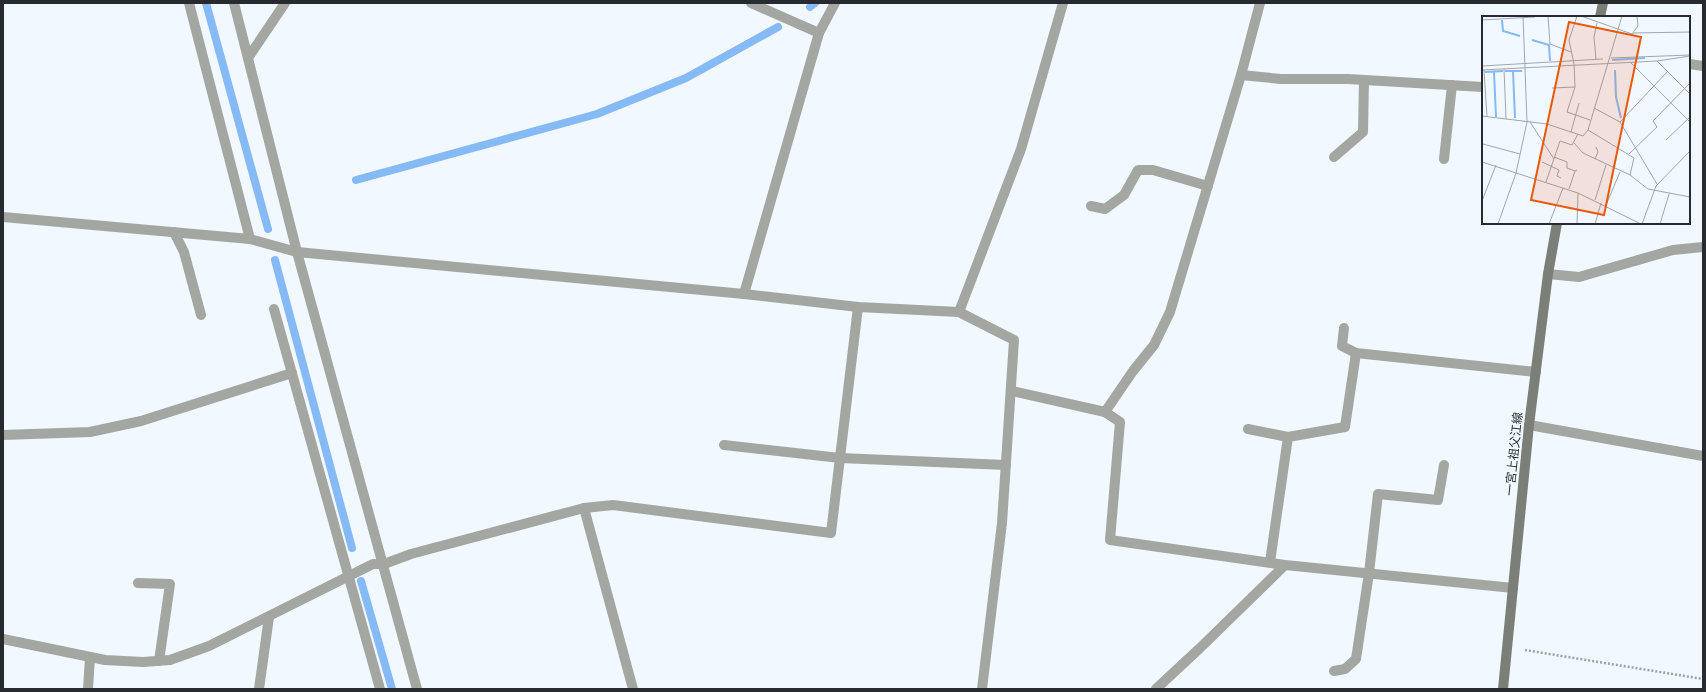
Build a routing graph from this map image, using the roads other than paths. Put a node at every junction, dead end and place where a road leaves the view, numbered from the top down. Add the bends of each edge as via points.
1 (189, 3) edge
2 (234, 3) edge
3 (285, 3) edge
4 (751, 3) edge
5 (835, 3) edge
6 (1063, 3) edge
7 (1260, 3) edge
8 (1603, 3) edge
9 (1600, 16) edge
10 (819, 33) junction
11 (248, 58) junction
12 (1690, 64) edge
13 (1703, 66) edge
14 (1241, 75) junction
15 (1364, 80) junction
16 (1452, 85) junction
17 (1482, 87) edge
18 (1334, 156) dead end
19 (1444, 159) dead end
20 (1208, 186) junction
21 (1091, 206) dead end
22 (3, 217) edge
23 (1557, 224) edge
24 (174, 232) junction
25 (250, 239) junction
26 (1703, 247) edge
27 (297, 252) junction
28 (1548, 274) junction
29 (744, 294) junction
30 (858, 307) junction
31 (274, 309) dead end
32 (959, 312) junction
33 (201, 315) dead end
34 (1344, 328) dead end
35 (1356, 353) junction
36 (1536, 372) junction
37 (292, 373) junction
38 (1012, 391) junction
39 (1105, 412) junction
40 (1529, 426) junction
41 (1248, 429) dead end
42 (3, 435) edge
43 (1288, 437) junction
44 (724, 444) dead end
45 (1703, 456) edge
46 (840, 458) junction
47 (1006, 464) junction
48 (1444, 465) dead end
49 (584, 508) junction
50 (1270, 562) junction
51 (384, 564) junction
52 (1285, 565) junction
53 (1369, 573) junction
54 (348, 577) junction
55 (138, 583) dead end
56 (1513, 588) junction
57 (269, 617) junction
58 (3, 639) edge
59 (90, 657) junction
60 (159, 661) junction
61 (1334, 671) dead end
62 (88, 689) edge
63 (259, 689) edge
64 (380, 689) edge
65 (417, 689) edge
66 (633, 689) edge
67 (982, 689) edge
68 (1156, 689) edge
69 (1503, 689) edge

1 - 25 street
2 - 11 street
3 - 11 street
4 - 10 street
5 - 10 street
6 - 32 street via 1021,149
7 - 14 street
8 - 9 main road
10 - 29 street
11 - 27 street
12 - 13 street
14 - 15 street via 1281,79
14 - 20 street
15 - 16 street
15 - 18 street via 1363,132
16 - 17 street
16 - 19 street
20 - 21 street via 1153,170 1138,170 1124,195 1105,209
20 - 39 street via 1170,312 1154,345
22 - 24 street
23 - 28 main road, 一宮上祖父江線
24 - 25 street
24 - 33 street via 184,252
25 - 27 street
26 - 28 street via 1673,250 1579,277
27 - 29 street
27 - 51 street
28 - 36 main road, 一宮上祖父江線
29 - 30 street
30 - 32 street
30 - 46 street
31 - 37 street
32 - 38 street via 1014,340
34 - 35 street via 1342,346
35 - 36 street
35 - 43 street via 1345,426
36 - 40 main road, 一宮上祖父江線
37 - 42 street via 141,421 90,432
37 - 54 street
38 - 39 street
38 - 47 street
39 - 50 street via 1120,422 1110,540
40 - 45 street
40 - 56 main road, 一宮上祖父江線
41 - 43 street
43 - 50 street
44 - 46 street
46 - 47 street
46 - 49 street via 831,533 613,505
47 - 67 street via 1002,523
48 - 53 street via 1438,500 1378,494
49 - 51 street via 411,554
49 - 66 street
50 - 52 street
51 - 54 street via 373,564
51 - 65 street
52 - 53 street
52 - 68 street
53 - 56 street
53 - 61 street via 1356,659 1345,668
54 - 57 street
54 - 64 street
55 - 60 street via 170,584
56 - 69 main road, 一宮上祖父江線
57 - 60 street via 209,646 170,660
57 - 63 street
58 - 59 street
59 - 60 street via 105,660
59 - 62 street

